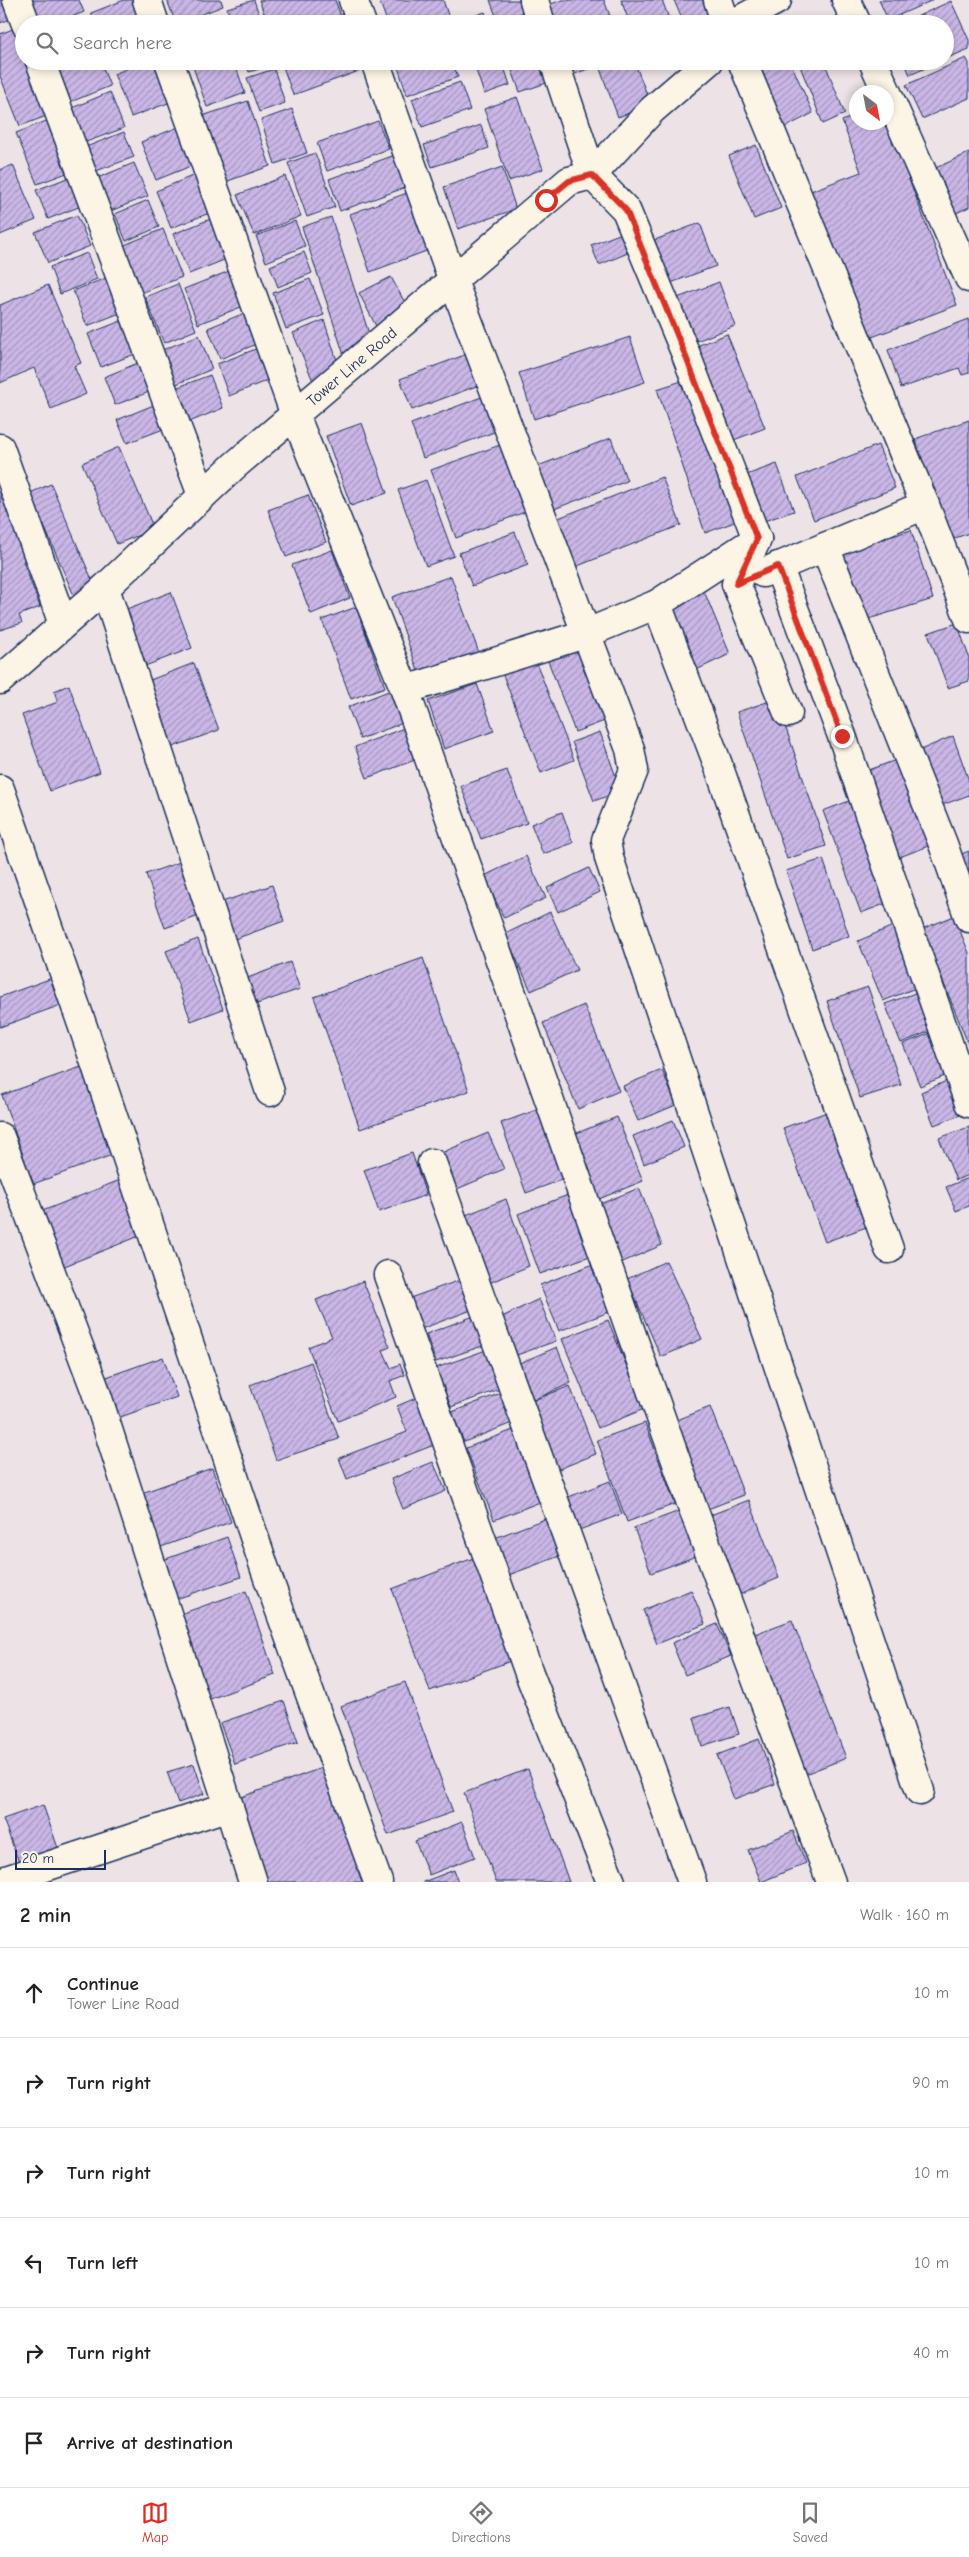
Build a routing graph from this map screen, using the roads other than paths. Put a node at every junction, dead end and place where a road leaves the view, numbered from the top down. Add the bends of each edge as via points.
1 (17, 0) edge
2 (147, 0) edge
3 (353, 0) edge
4 (534, 0) edge
5 (718, 0) edge
6 (777, 0) edge
7 (846, 0) edge
8 (23, 15) edge
9 (152, 15) edge
10 (359, 15) edge
11 (539, 15) edge
12 (723, 15) edge
13 (749, 15) edge
14 (853, 15) edge
15 (43, 70) edge
16 (172, 70) edge
17 (378, 70) edge
18 (557, 70) edge
19 (698, 70) edge
20 (746, 70) edge
21 (877, 70) edge
22 (592, 175) junction
23 (969, 278) edge
24 (453, 281) junction
25 (295, 415) junction
26 (0, 448) edge
27 (202, 495) junction
28 (925, 505) junction
29 (757, 539) junction
30 (824, 547) junction
31 (778, 566) junction
32 (736, 584) junction
33 (105, 588) junction
34 (657, 604) junction
35 (969, 619) edge
36 (63, 624) junction
37 (584, 634) junction
38 (0, 680) edge
39 (405, 690) junction
40 (788, 712) dead end
41 (0, 789) edge
42 (969, 918) edge
43 (270, 1092) dead end
44 (969, 1103) edge
45 (0, 1137) edge
46 (432, 1163) dead end
47 (889, 1249) dead end
48 (388, 1274) dead end
49 (920, 1791) dead end
50 (229, 1806) junction
51 (0, 1882) edge
52 (253, 1882) edge
53 (378, 1882) edge
54 (611, 1882) edge
55 (692, 1882) edge
56 (831, 1882) edge

1 - 8 street
2 - 9 street
3 - 10 street
4 - 11 street
5 - 12 street
6 - 13 street
7 - 14 street
15 - 27 street
16 - 25 street
17 - 24 street
18 - 22 street
19 - 22 street via 652,110
20 - 28 street
21 - 23 street
22 - 24 street, Tower Line Road via 569,181
22 - 29 street via 626,210
24 - 25 street, Tower Line Road
24 - 37 street
25 - 27 street, Tower Line Road
25 - 39 street
26 - 36 street
27 - 33 street, Tower Line Road
28 - 30 street
28 - 35 street
29 - 32 street
29 - 34 street
30 - 31 street
30 - 42 street via 940,835
31 - 32 street
31 - 44 street via 842,736
32 - 40 street
33 - 36 street, Tower Line Road
33 - 43 street
34 - 37 street
34 - 47 street via 717,762
36 - 38 street, Tower Line Road
37 - 39 street
37 - 49 street via 630,749 634,770 606,840 608,858
39 - 56 street via 691,1503
41 - 53 street via 268,1578
45 - 50 street via 95,1388
46 - 55 street
48 - 54 street via 529,1673
50 - 51 street
50 - 52 street

